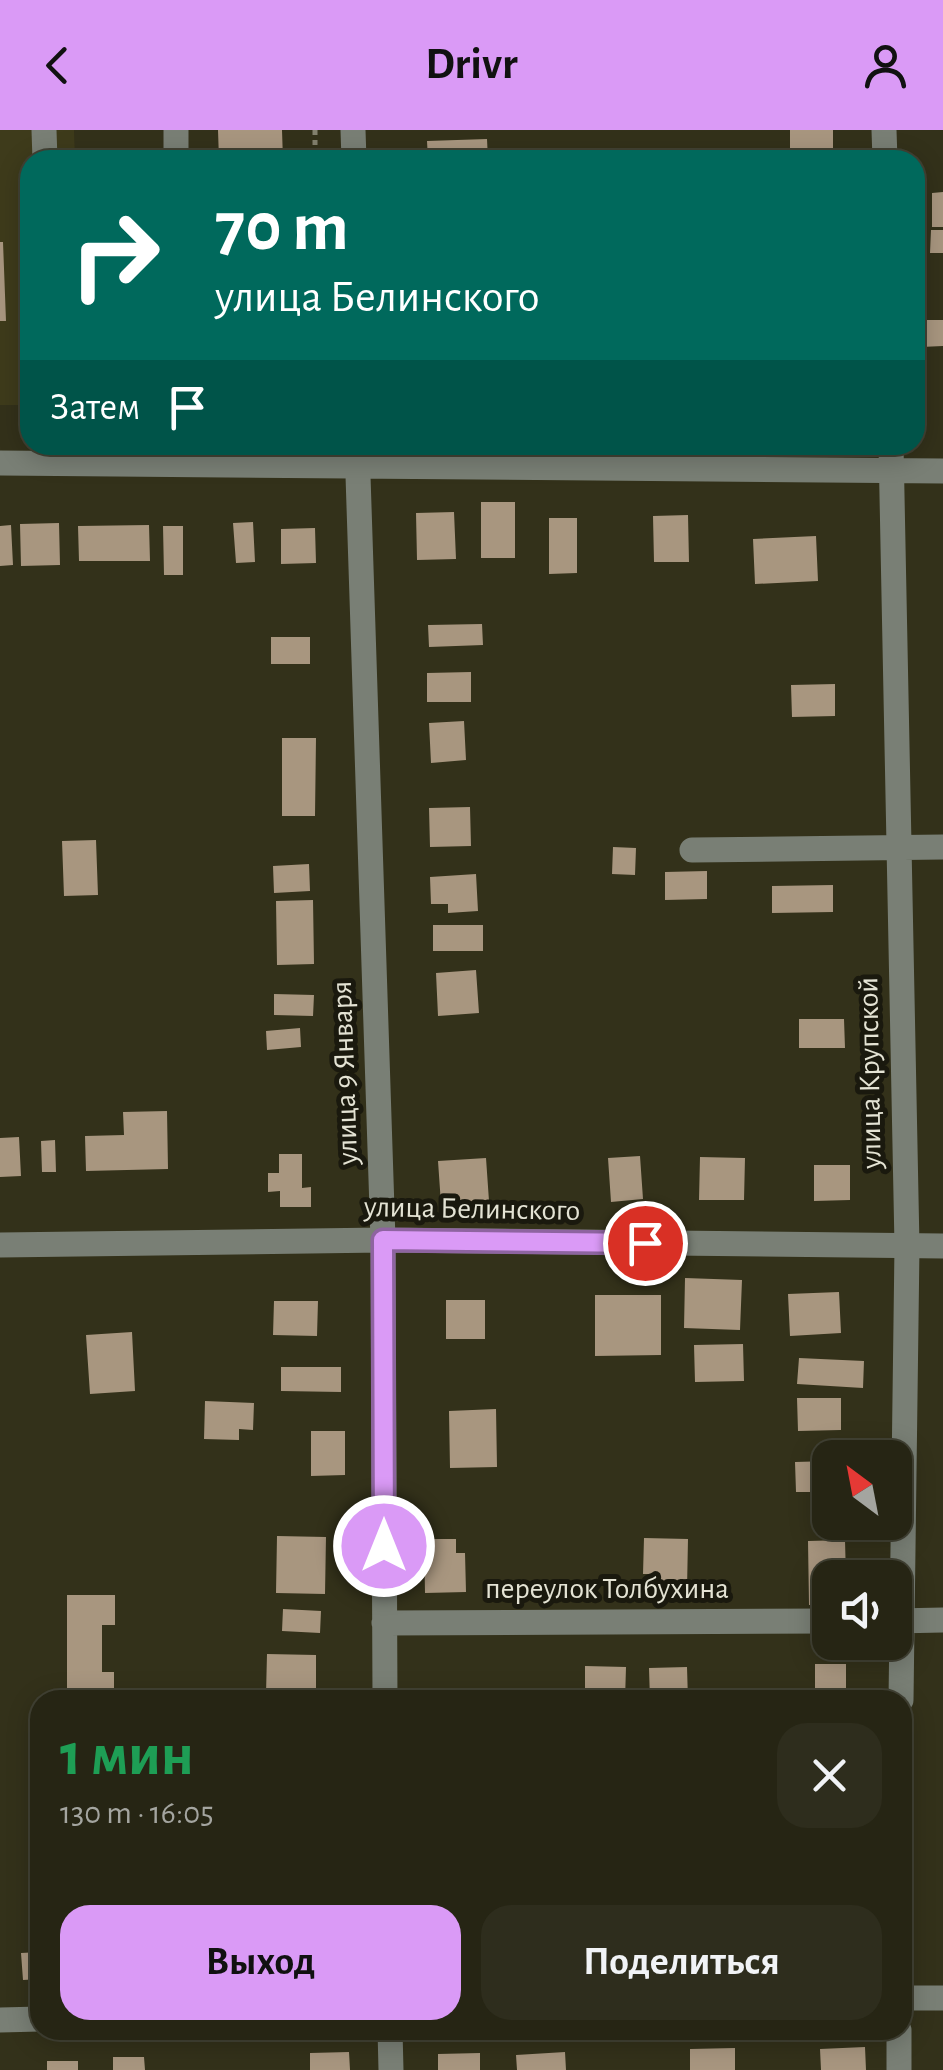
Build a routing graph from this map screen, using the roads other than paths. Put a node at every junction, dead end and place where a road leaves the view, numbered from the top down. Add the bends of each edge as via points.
1 (27, 455) edge
2 (357, 455) edge
3 (891, 455) edge
4 (0, 463) edge
5 (943, 471) edge
6 (892, 472) junction
7 (943, 846) edge
8 (898, 847) junction
9 (692, 850) dead end
10 (383, 1240) junction
11 (0, 1245) edge
12 (907, 1246) junction
13 (943, 1246) edge
14 (899, 1560) edge
15 (912, 1620) edge
16 (943, 1620) edge
17 (812, 1621) edge
18 (384, 1622) junction
19 (900, 1660) edge
20 (385, 1690) edge
21 (901, 1690) edge
22 (912, 1998) edge
23 (943, 1998) edge
24 (30, 2019) edge
25 (0, 2020) edge
26 (390, 2040) edge
27 (900, 2040) edge
28 (391, 2070) edge
29 (899, 2070) edge

1 - 4 street
2 - 6 street
2 - 10 street, улица 9 Января
3 - 6 street, улица Крупской
5 - 6 street
6 - 8 street, улица Крупской
7 - 8 street
8 - 9 street
8 - 12 street, улица Крупской
10 - 11 street, улица Белинского
10 - 12 street, улица Белинского
10 - 18 street, улица 9 Января
12 - 13 street, улица Белинского
12 - 14 street, улица Крупской
15 - 16 street
17 - 18 street, переулок Толбухина
18 - 20 street, улица 9 Января
19 - 21 street, улица Крупской
22 - 23 street
24 - 25 street
26 - 28 street
27 - 29 street

